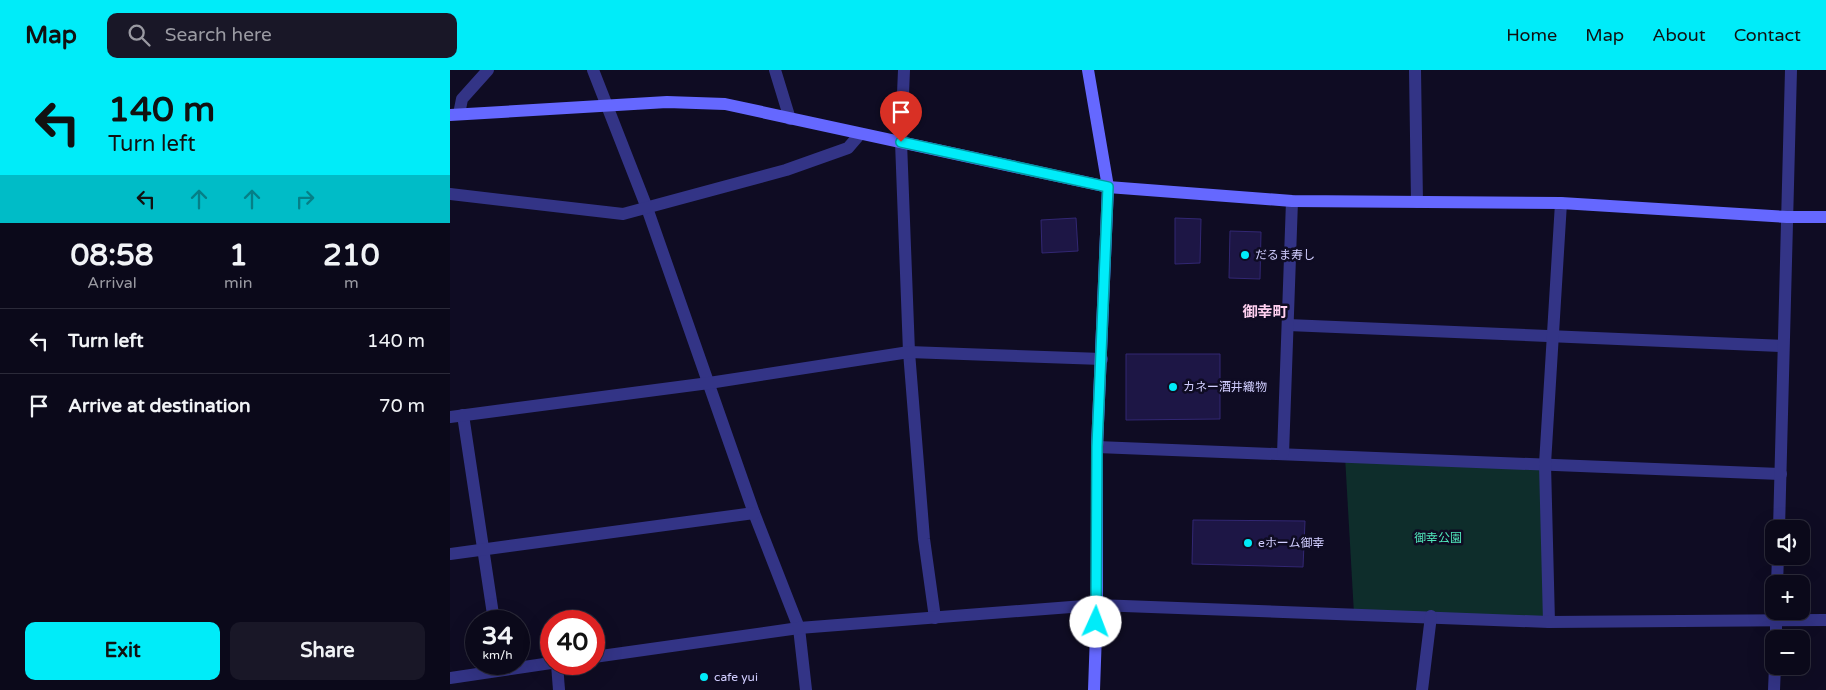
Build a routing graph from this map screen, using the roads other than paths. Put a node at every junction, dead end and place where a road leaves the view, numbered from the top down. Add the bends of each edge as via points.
1 (488, 70) edge
2 (593, 70) edge
3 (775, 70) edge
4 (904, 70) edge
5 (1088, 70) edge
6 (1415, 70) edge
7 (1791, 70) edge
8 (608, 105) junction
9 (454, 114) edge
10 (790, 119) junction
11 (860, 134) junction
12 (901, 142) junction
13 (1108, 187) junction
14 (450, 194) edge
15 (1292, 201) junction
16 (1416, 202) junction
17 (1562, 202) junction
18 (647, 208) junction
19 (1826, 216) edge
20 (1786, 217) junction
21 (1288, 325) junction
22 (1552, 337) junction
23 (1783, 346) junction
24 (909, 352) junction
25 (1102, 360) junction
26 (708, 383) junction
27 (463, 415) junction
28 (450, 417) edge
29 (1097, 447) junction
30 (1283, 454) junction
31 (1545, 464) junction
32 (1781, 474) junction
33 (754, 513) junction
34 (1779, 520) edge
35 (484, 550) junction
36 (450, 554) edge
37 (1097, 605) junction
38 (492, 610) edge
39 (1765, 615) edge
40 (1431, 616) junction
41 (935, 618) junction
42 (1810, 618) edge
43 (1826, 620) edge
44 (1549, 622) junction
45 (799, 628) junction
46 (605, 655) edge
47 (465, 675) edge
48 (558, 675) edge
49 (1775, 675) edge
50 (450, 678) edge
51 (559, 690) edge
52 (806, 690) edge
53 (1094, 690) edge
54 (1422, 690) edge
55 (1774, 690) edge

1 - 9 street via 462,98
2 - 8 street
3 - 10 street
4 - 12 street
5 - 13 street
6 - 16 street
7 - 20 street
8 - 9 street
8 - 10 street via 666,102 725,104
8 - 18 street
10 - 11 street
11 - 12 street
11 - 18 street via 848,148 786,170
12 - 13 street
12 - 24 street
13 - 15 street
13 - 25 street
14 - 18 street via 623,214
15 - 16 street
15 - 21 street
16 - 17 street
17 - 20 street
17 - 22 street
18 - 26 street
19 - 20 street
20 - 23 street
21 - 22 street
21 - 30 street
22 - 23 street
22 - 31 street
23 - 32 street
24 - 25 street
24 - 26 street
24 - 41 street via 924,539
25 - 29 street
26 - 27 street
26 - 33 street
27 - 28 street
27 - 35 street
29 - 30 street
29 - 37 street
30 - 31 street
31 - 32 street
31 - 44 street
32 - 34 street
33 - 35 street
33 - 45 street
35 - 36 street
35 - 38 street
37 - 40 street
37 - 41 street
37 - 53 street
39 - 44 street
40 - 44 street
40 - 54 street
41 - 45 street
42 - 43 street
45 - 46 street
45 - 52 street
47 - 50 street
48 - 51 street
49 - 55 street

